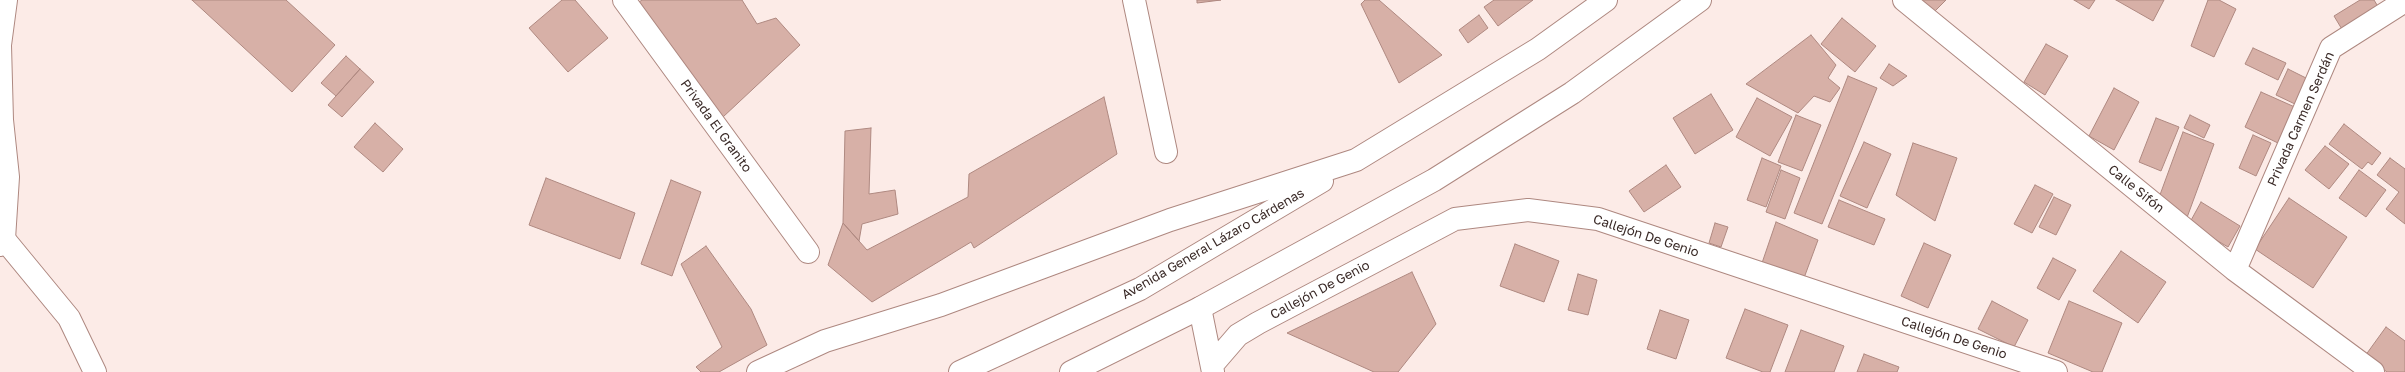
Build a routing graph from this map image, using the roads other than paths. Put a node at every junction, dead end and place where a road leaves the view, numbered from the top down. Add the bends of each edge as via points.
1 (6, 0) edge
2 (624, 0) edge
3 (1134, 0) edge
4 (1606, 0) edge
5 (1700, 0) edge
6 (1904, 0) edge
7 (2405, 1) edge
8 (1, 119) edge
9 (1166, 152) dead end
10 (1356, 160) junction
11 (2, 242) edge
12 (808, 252) dead end
13 (2235, 270) junction
14 (1200, 308) junction
15 (1213, 368) edge
16 (95, 372) edge
17 (758, 372) edge
18 (960, 372) edge
19 (1070, 372) edge
20 (2056, 372) edge
21 (2373, 372) edge

1 - 8 street via 0,45
2 - 12 street, Privada El Granito
3 - 9 street
4 - 10 street via 1538,49
5 - 14 street via 1572,93 1434,180
6 - 13 street, Calle Sifón
7 - 13 street, Privada Carmen Serdán via 2331,48
8 - 11 street via 8,177
10 - 17 street via 1170,220 941,305 825,341
10 - 18 street, Avenida General Lázaro Cárdenas via 1140,289
11 - 16 street via 69,318
13 - 21 street, Calle Sifón
14 - 15 street
14 - 19 street
15 - 20 street, Callejón De Genio via 1238,335 1455,219 1528,210 1598,219

